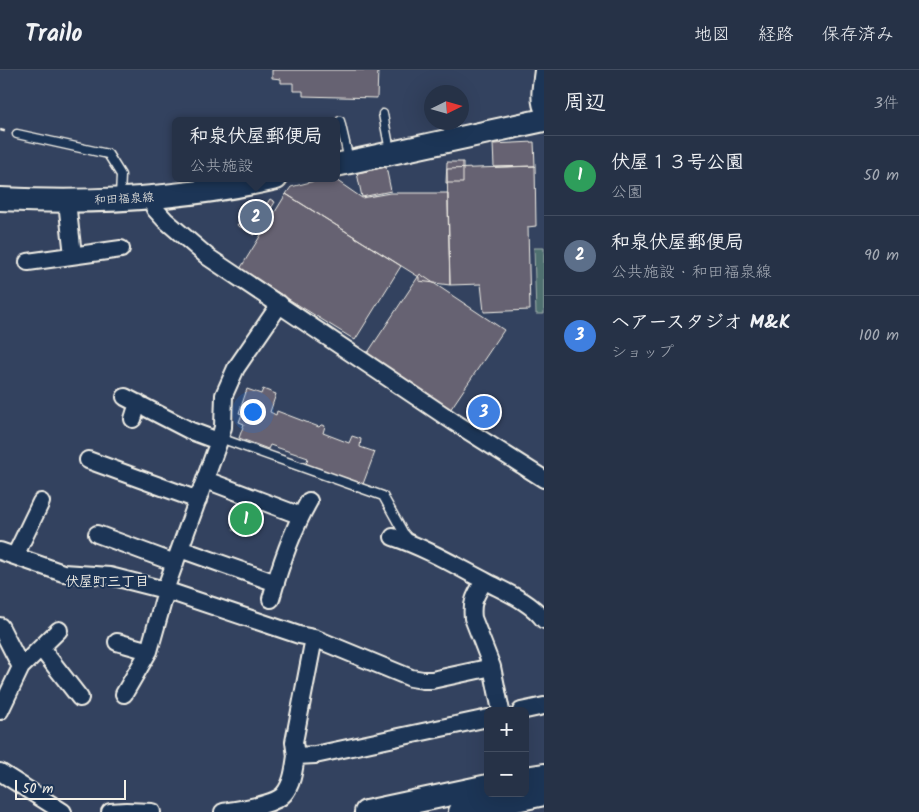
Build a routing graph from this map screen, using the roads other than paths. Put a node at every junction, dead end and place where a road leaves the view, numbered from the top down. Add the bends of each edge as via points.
1 (543, 70) edge
2 (544, 111) edge
3 (383, 114) dead end
4 (544, 120) edge
5 (340, 121) dead end
6 (17, 134) dead end
7 (391, 153) junction
8 (343, 164) edge
9 (257, 182) edge
10 (150, 198) junction
11 (0, 199) edge
12 (120, 199) junction
13 (67, 202) junction
14 (121, 249) dead end
15 (73, 256) junction
16 (39, 265) dead end
17 (280, 304) junction
18 (132, 406) dead end
19 (219, 439) junction
20 (88, 460) dead end
21 (544, 479) edge
22 (206, 480) junction
23 (198, 500) junction
24 (309, 501) dead end
25 (41, 502) dead end
26 (301, 516) junction
27 (96, 534) dead end
28 (393, 538) dead end
29 (413, 544) junction
30 (7, 554) edge
31 (177, 556) junction
32 (484, 581) junction
33 (165, 590) junction
34 (544, 620) edge
35 (0, 626) edge
36 (59, 630) dead end
37 (314, 638) junction
38 (117, 642) dead end
39 (41, 648) junction
40 (149, 651) junction
41 (492, 666) junction
42 (21, 667) junction
43 (124, 694) dead end
44 (80, 698) dead end
45 (2, 699) edge
46 (544, 706) edge
47 (500, 707) edge
48 (529, 709) edge
49 (484, 719) edge
50 (296, 756) junction
51 (0, 772) edge
52 (544, 774) edge
53 (529, 777) edge
54 (484, 787) edge
55 (544, 794) edge
56 (63, 812) edge
57 (110, 812) edge
58 (152, 812) edge
59 (223, 812) edge
60 (366, 812) edge
61 (460, 812) edge

1 - 2 street
3 - 7 lane
4 - 7 main road
5 - 8 lane
6 - 12 lane via 108,154 120,175
7 - 8 main road
9 - 10 main road, 和田福泉線 via 204,193
10 - 12 main road, 和田福泉線
10 - 17 street via 165,220 208,257
11 - 13 main road, 和田福泉線
12 - 13 main road, 和田福泉線
13 - 15 street
14 - 15 street
15 - 16 street
17 - 19 street via 236,368 224,395 223,427
17 - 21 street
18 - 19 street
19 - 22 street
19 - 29 lane via 383,496
20 - 23 street via 120,479
22 - 23 street
22 - 26 street
23 - 31 street
24 - 26 street
25 - 30 street
26 - 31 street via 274,591
27 - 31 street
28 - 29 street
29 - 32 street
30 - 33 street via 63,573 110,576
31 - 33 street
32 - 34 street via 522,601
32 - 41 street via 473,601 472,611
33 - 37 street
33 - 40 street
35 - 42 street
36 - 39 street
37 - 41 street via 422,680
37 - 50 street via 294,742
38 - 40 street
39 - 42 street
39 - 44 street
40 - 43 street
41 - 47 street
42 - 45 street
46 - 48 street
49 - 50 street via 315,755
50 - 59 street via 293,776 284,794 271,802
51 - 56 street
52 - 53 main road
54 - 60 main road
55 - 61 main road
57 - 58 street

